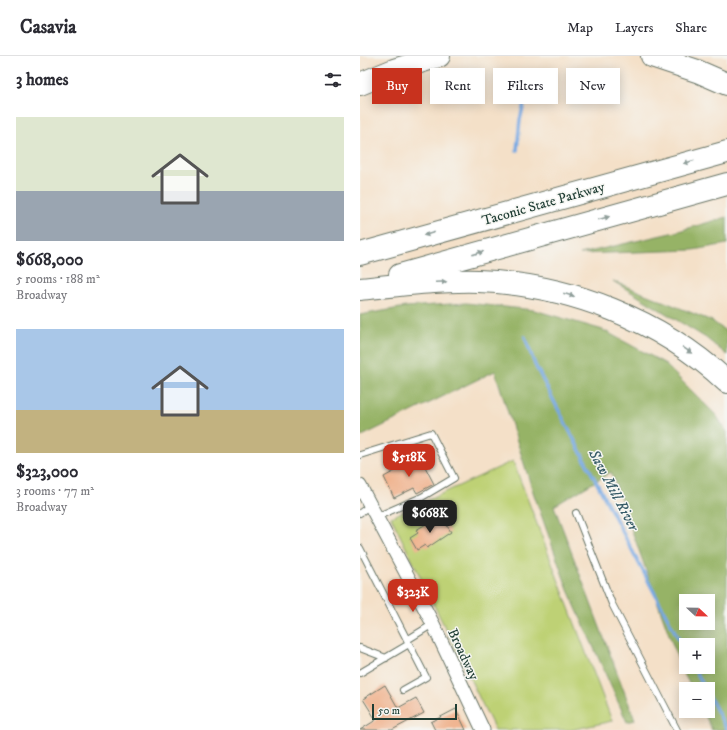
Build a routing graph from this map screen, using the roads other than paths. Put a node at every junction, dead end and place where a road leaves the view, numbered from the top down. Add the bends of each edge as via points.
1 (439, 56) edge
2 (652, 56) edge
3 (360, 84) edge
4 (727, 84) edge
5 (727, 152) edge
6 (727, 184) edge
7 (362, 253) edge
8 (360, 288) edge
9 (727, 382) edge
10 (360, 455) edge
11 (360, 486) edge
12 (365, 509) edge
13 (576, 513) dead end
14 (376, 517) junction
15 (360, 548) edge
16 (433, 624) junction
17 (408, 642) junction
18 (360, 648) edge
19 (386, 658) junction
20 (360, 672) edge
21 (403, 690) dead end
22 (483, 730) edge
23 (677, 730) edge

1 - 3 highway
2 - 4 highway
5 -> 7 highway, Taconic State Parkway
8 -> 6 highway
8 -> 9 highway via 478,281 562,293 601,305 651,328 694,356
10 - 14 lane via 431,433 454,478 422,497
11 - 12 street, Broadway
12 - 14 street, Broadway
13 - 23 lane via 612,604
14 - 16 street, Broadway
15 - 17 lane
16 - 17 lane
16 - 22 street, Broadway
17 - 19 lane
17 - 21 lane via 426,677
18 - 19 lane
19 - 20 lane

